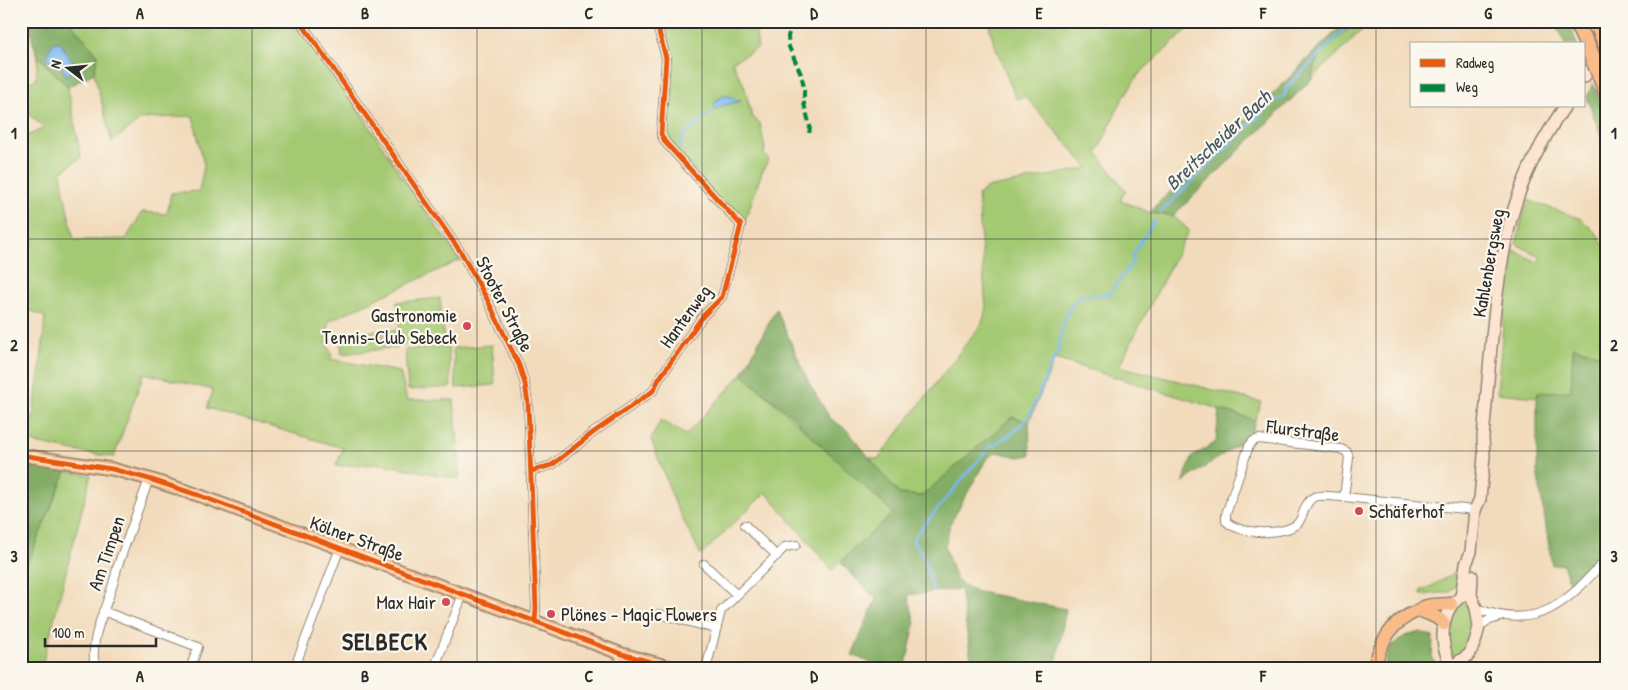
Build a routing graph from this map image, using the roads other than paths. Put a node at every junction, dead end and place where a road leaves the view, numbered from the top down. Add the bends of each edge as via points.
1 (300, 21) edge
2 (656, 21) edge
3 (1576, 21) edge
4 (1597, 25) edge
5 (1585, 42) edge
6 (1586, 45) edge
7 (1607, 45) edge
8 (1586, 74) edge
9 (1604, 86) edge
10 (1564, 108) edge
11 (21, 455) edge
12 (531, 471) junction
13 (150, 479) junction
14 (1344, 497) junction
15 (1475, 510) junction
16 (745, 525) dead end
17 (796, 545) dead end
18 (340, 548) junction
19 (777, 556) junction
20 (1607, 558) edge
21 (704, 564) dead end
22 (463, 594) junction
23 (736, 595) junction
24 (1465, 603) junction
25 (1419, 610) junction
26 (103, 611) junction
27 (659, 614) dead end
28 (1503, 616) junction
29 (535, 621) junction
30 (1444, 624) junction
31 (1479, 627) junction
32 (716, 629) junction
33 (622, 654) junction
34 (1454, 662) edge
35 (96, 669) edge
36 (190, 669) edge
37 (294, 669) edge
38 (434, 669) edge
39 (618, 669) edge
40 (677, 669) edge
41 (706, 669) edge
42 (1374, 669) edge
43 (1446, 669) edge

1 - 12 street, Stooter Straße via 462,254 487,300 525,384
2 - 12 street, Hantenweg via 666,58 661,134 741,225 722,298 704,316 652,391 552,465
3 - 5 highway, bridge
4 - 7 highway, bridge
6 - 9 highway, bridge
7 - 8 street
10 - 15 street, Kahlenbergsweg via 1529,171 1510,221 1496,302 1483,437 1477,455
11 - 13 main road, Kölner Straße
12 - 29 street, Stooter Straße
13 - 18 main road, Kölner Straße
13 - 26 street, Am Timpen
14 - 14 street, Flurstraße via 1347,452 1259,439 1249,446 1226,521 1230,526 1248,532 1291,528 1299,522 1313,497
14 - 15 street, Flurstraße
15 - 24 street, Kahlenbergsweg via 1471,552 1466,564
16 - 19 street
17 - 19 street via 785,547
18 - 22 main road, Kölner Straße
18 - 37 street
19 - 23 street
20 - 28 street via 1587,581 1552,608 1520,618
21 - 23 street
22 - 29 main road, Kölner Straße
22 - 38 street
23 - 32 street via 721,611
24 - 25 main road via 1426,606
24 - 28 street
24 - 30 street, Kahlenbergsweg
24 - 31 street, Kahlenbergsweg
25 - 30 main road via 1436,616
25 - 42 main road via 1407,615 1389,632 1379,650
26 - 35 street, Am Timpen via 94,642
26 - 36 street via 198,646
27 - 32 street
28 - 31 street
29 - 33 main road, Kölner Straße
30 - 34 street, Kahlenbergsweg via 1444,645
31 - 34 street, Kahlenbergsweg via 1469,655
32 - 41 street
33 - 39 street
33 - 40 main road, Kölner Straße
34 - 43 street, Kahlenbergsweg

